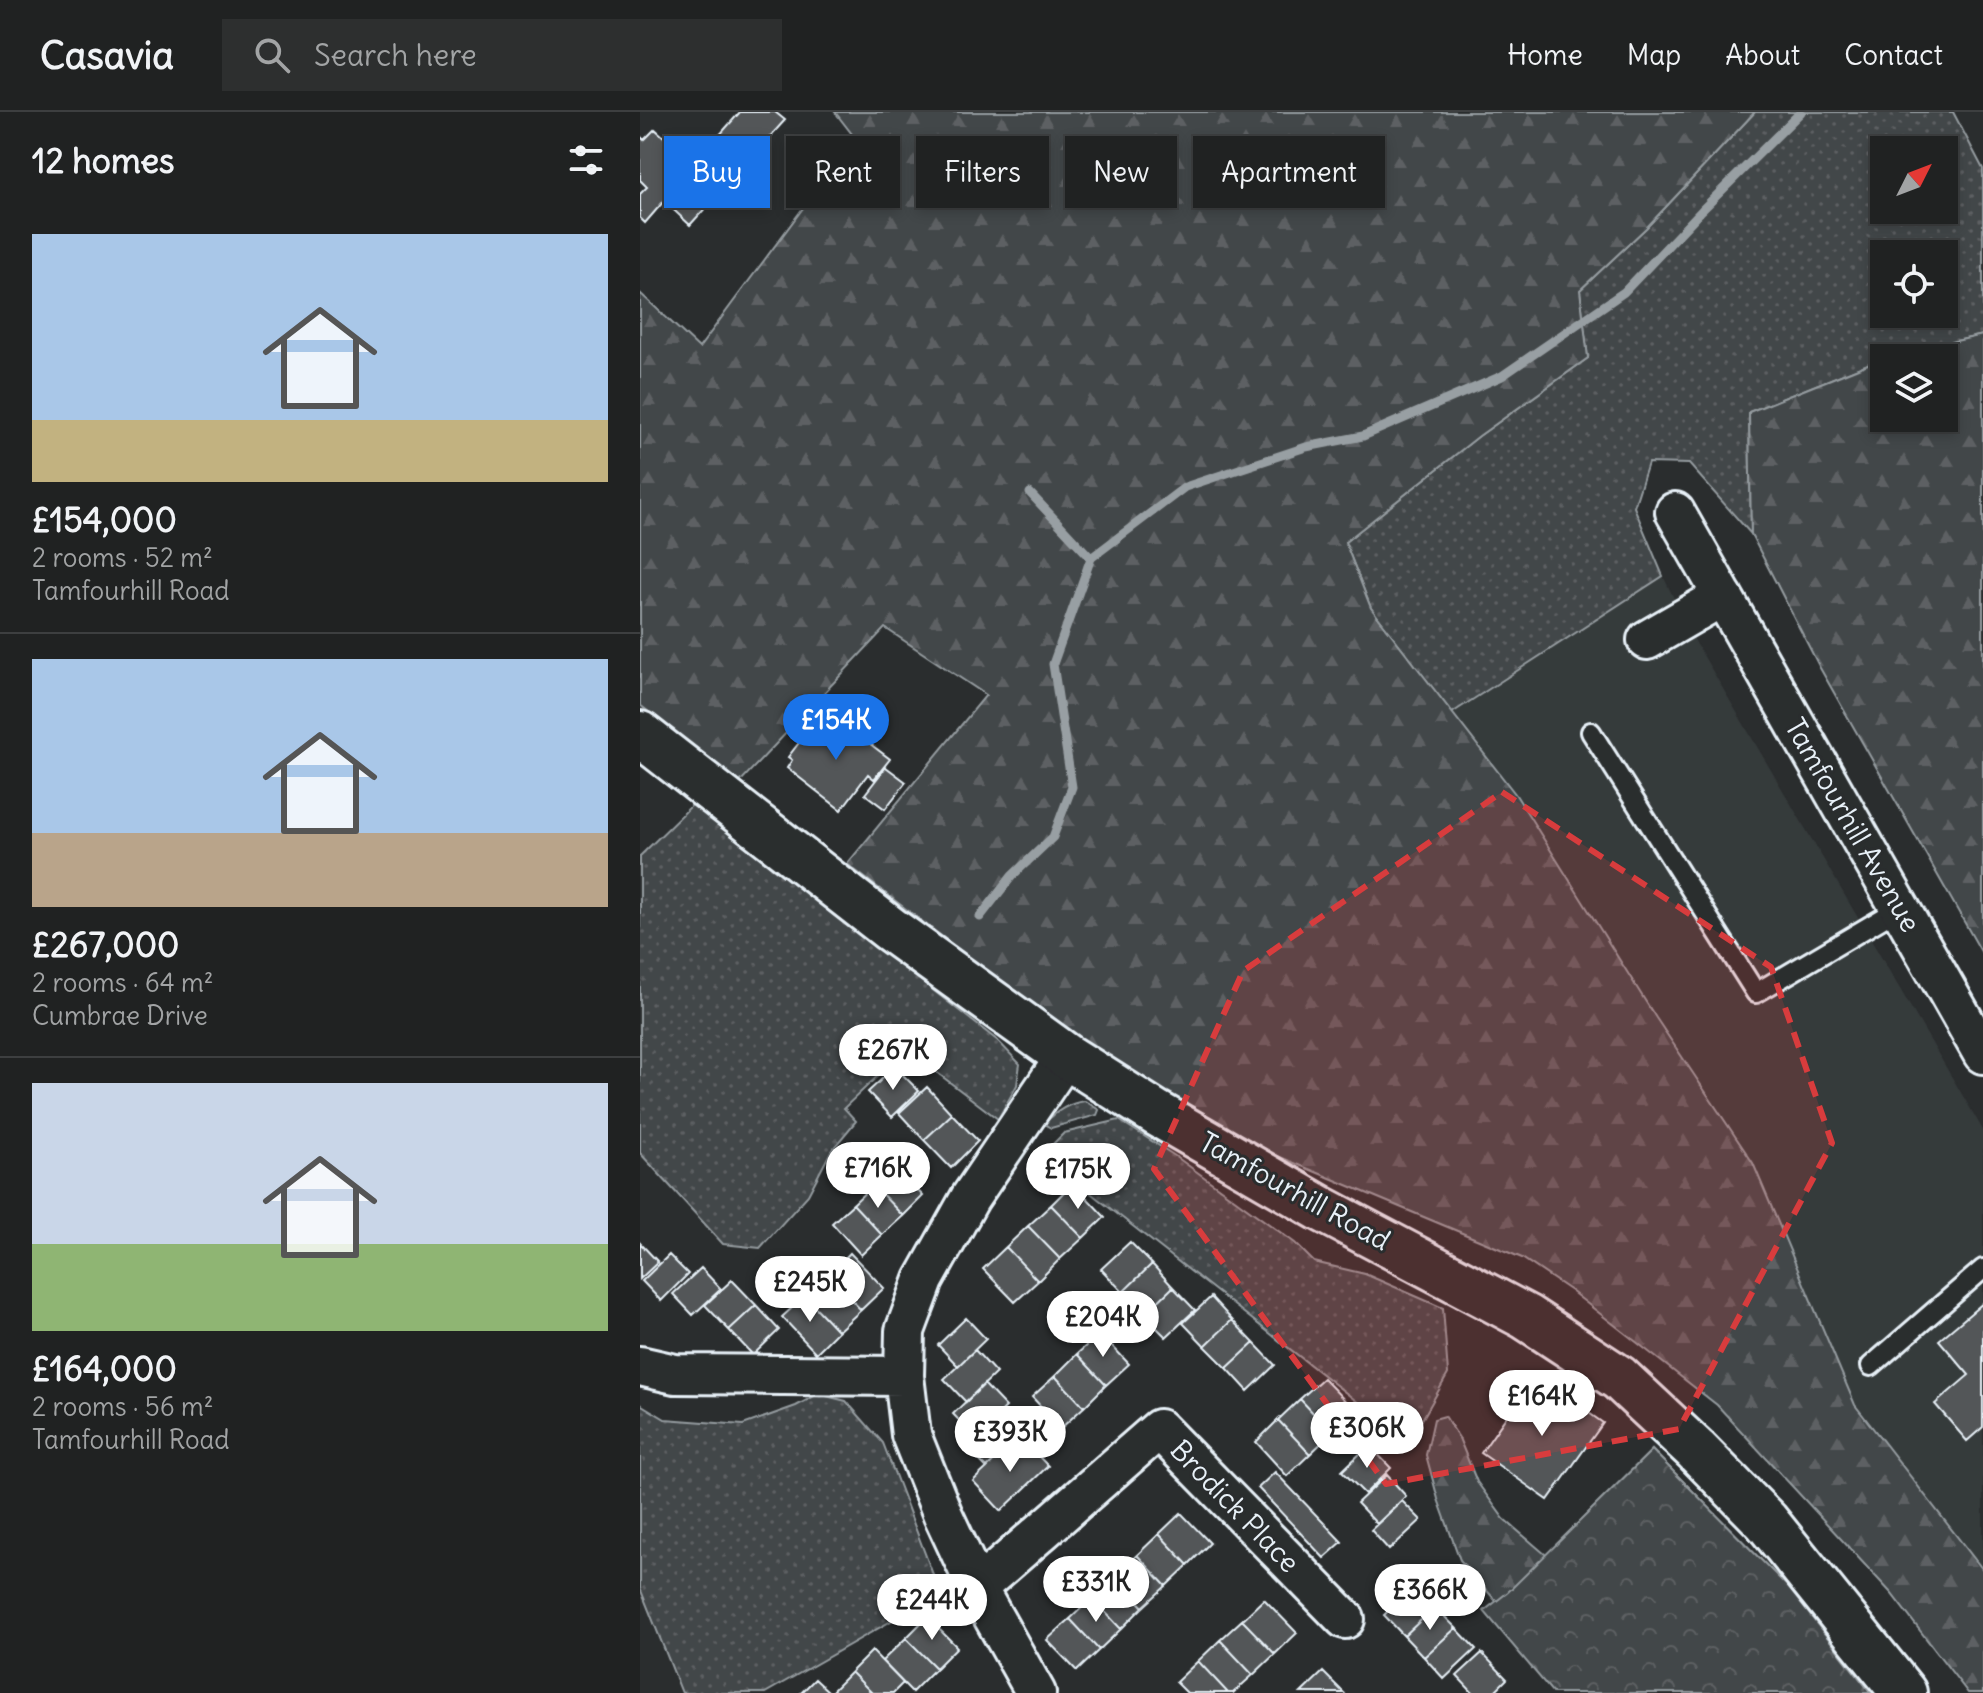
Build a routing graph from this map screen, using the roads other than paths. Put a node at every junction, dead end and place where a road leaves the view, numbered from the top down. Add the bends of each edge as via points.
1 (1675, 512) dead end
2 (1723, 596) junction
3 (1647, 640) dead end
4 (1591, 732) dead end
5 (640, 734) edge
6 (1900, 908) junction
7 (1983, 1054) edge
8 (1066, 1056) junction
9 (1983, 1269) edge
10 (640, 1366) edge
11 (1871, 1366) dead end
12 (904, 1376) junction
13 (977, 1588) junction
14 (1345, 1619) dead end
15 (1036, 1693) edge
16 (1904, 1693) edge

1 - 2 street, Tamfourhill Avenue
2 - 3 street
2 - 6 street, Tamfourhill Avenue
4 - 6 lane via 1756,993
5 - 8 main road, Tamfourhill Road via 890,929
6 - 7 street, Tamfourhill Avenue
8 - 12 street via 970,1198 924,1280 905,1331
8 - 16 main road, Tamfourhill Road via 1320,1208 1526,1317 1619,1378 1766,1521
9 - 11 lane
10 - 12 street via 675,1374
12 - 13 street via 911,1435
13 - 14 street, Brodick Place via 1159,1429
13 - 15 street

